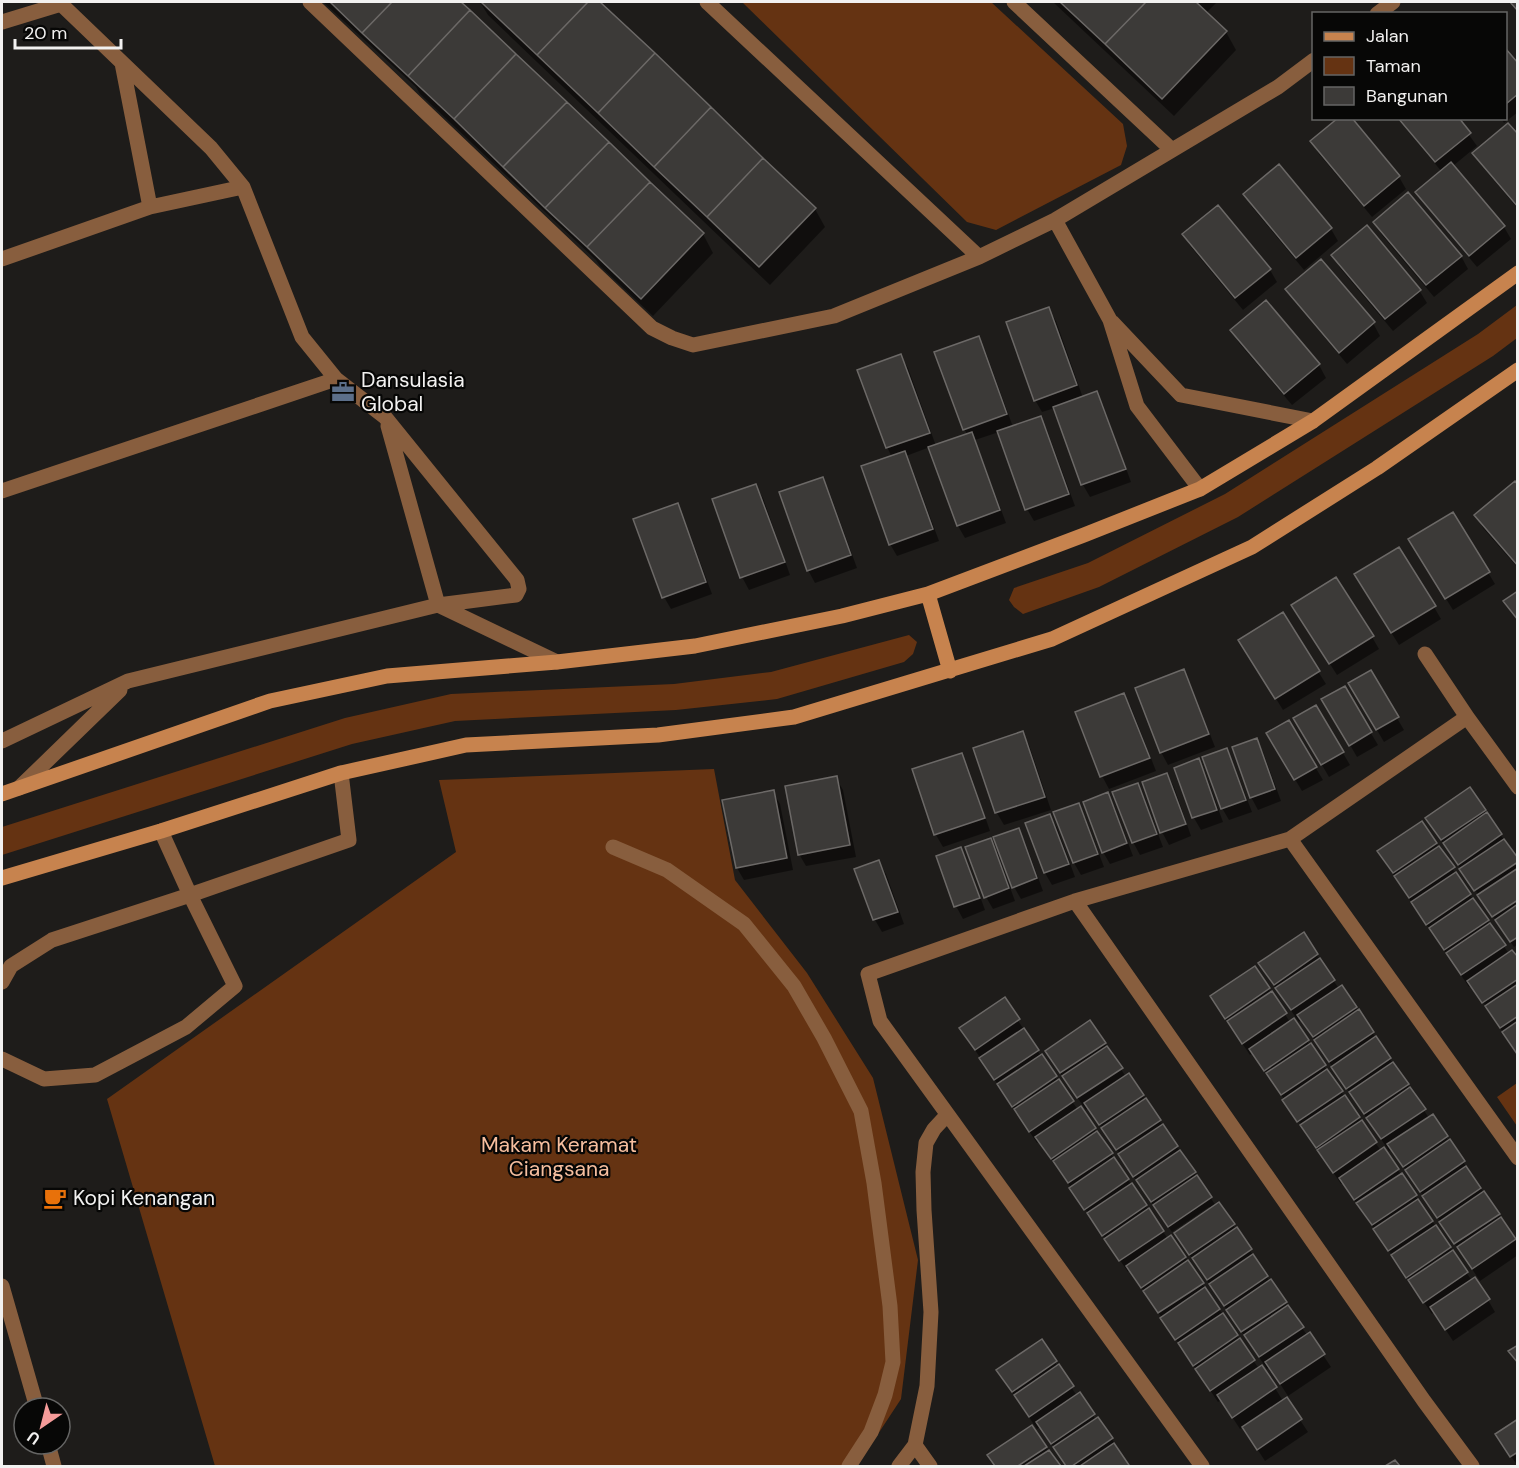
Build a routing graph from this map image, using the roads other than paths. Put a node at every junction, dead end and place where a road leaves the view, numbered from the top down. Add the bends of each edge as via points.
1 (310, 2) edge
2 (707, 2) edge
3 (1014, 2) edge
4 (1393, 2) edge
5 (60, 3) edge
6 (1380, 12) edge
7 (2, 22) edge
8 (1312, 62) edge
9 (122, 63) junction
10 (1172, 150) junction
11 (243, 187) junction
12 (150, 207) junction
13 (1055, 220) junction
14 (979, 257) junction
15 (2, 259) edge
16 (1518, 273) edge
17 (1110, 320) junction
18 (1518, 370) edge
19 (336, 379) junction
20 (385, 417) junction
21 (1313, 421) junction
22 (1200, 489) junction
23 (2, 491) edge
24 (928, 594) junction
25 (438, 605) junction
26 (1425, 654) dead end
27 (557, 662) junction
28 (950, 671) junction
29 (128, 681) junction
30 (1467, 717) junction
31 (2, 741) edge
32 (341, 773) junction
33 (1518, 787) edge
34 (19, 788) junction
35 (2, 794) edge
36 (161, 831) junction
37 (1290, 839) junction
38 (613, 847) dead end
39 (2, 878) edge
40 (190, 895) junction
41 (1075, 901) junction
42 (2, 982) edge
43 (2, 1059) edge
44 (947, 1115) junction
45 (1518, 1158) edge
46 (2, 1286) edge
47 (34, 1396) edge
48 (915, 1445) junction
49 (849, 1467) edge
50 (899, 1467) edge
51 (930, 1467) edge
52 (1202, 1467) edge
53 (1472, 1467) edge

1 - 14 street via 652,328 672,338 693,345 834,316
2 - 14 street
3 - 10 street
4 - 6 street
5 - 7 street
5 - 9 street
8 - 10 street via 1278,87
9 - 11 street via 210,148
9 - 12 street
10 - 13 street
11 - 12 street
11 - 19 street via 302,337
12 - 15 street
13 - 14 street
13 - 17 street
16 - 21 street
17 - 21 street via 1180,395
17 - 22 street via 1137,406
18 - 28 street via 1377,468 1252,547 1052,639
19 - 20 street
19 - 23 street
20 - 25 street
20 - 25 street via 517,580 516,595
21 - 22 street
22 - 24 street
24 - 27 street via 695,646
24 - 28 street
25 - 27 street
25 - 29 street
26 - 30 street
27 - 34 street via 387,676 270,701
28 - 32 street via 794,717 658,735 466,745
29 - 31 street
29 - 34 street
30 - 33 street
30 - 37 street
32 - 36 street
32 - 40 street via 349,840
34 - 35 street
36 - 39 street
36 - 40 street
37 - 41 street
37 - 45 street
38 - 49 street via 667,870 744,924 794,986 861,1111 890,1306 892,1362 871,1432
40 - 42 street via 52,940 11,966
40 - 43 street via 235,986 186,1028 95,1076 44,1079
41 - 44 street via 868,974 880,1021
41 - 53 street
44 - 48 street via 926,1143 923,1172 931,1312 927,1386
44 - 52 street
46 - 47 street
48 - 50 street
48 - 51 street

